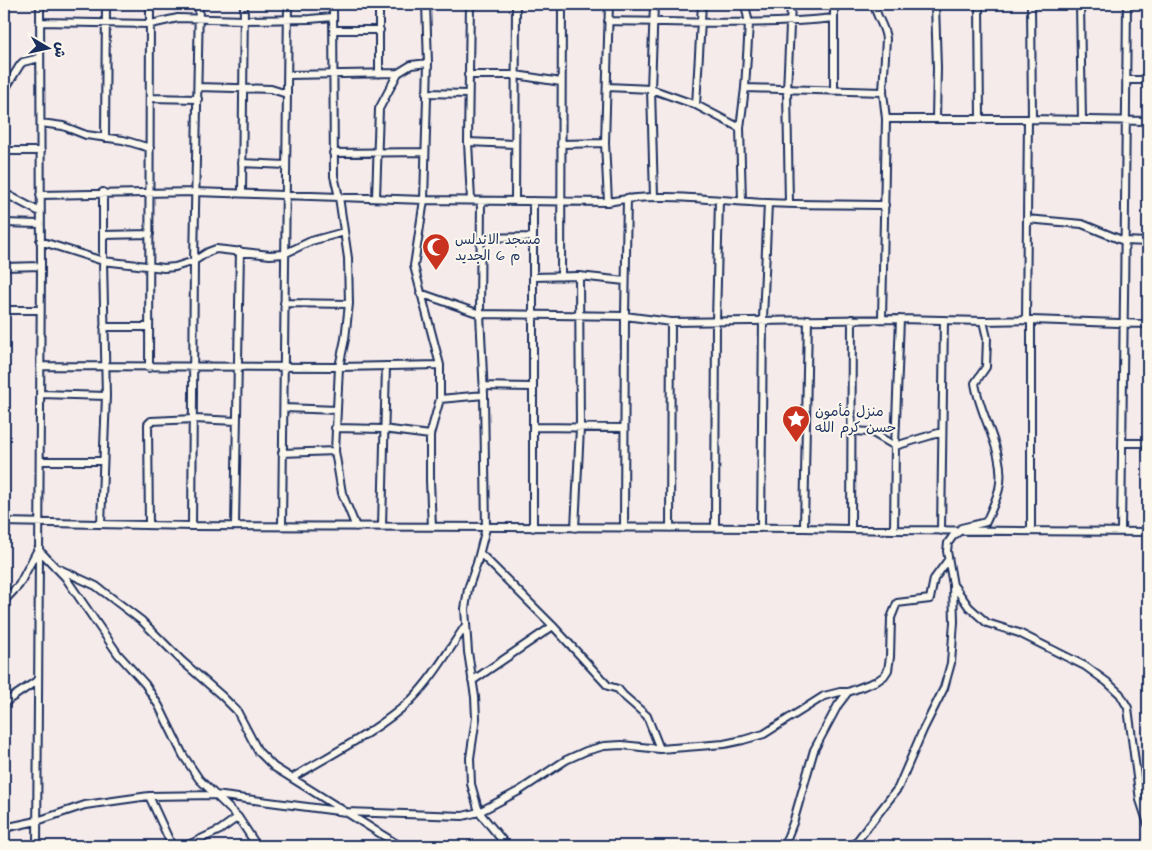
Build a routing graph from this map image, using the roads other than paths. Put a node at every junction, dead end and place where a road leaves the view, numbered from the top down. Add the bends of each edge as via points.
1 (40, 4) edge
2 (106, 4) edge
3 (150, 4) edge
4 (199, 4) edge
5 (244, 4) edge
6 (288, 4) edge
7 (333, 4) edge
8 (380, 4) edge
9 (426, 4) edge
10 (470, 4) edge
11 (516, 4) edge
12 (562, 4) edge
13 (609, 4) edge
14 (654, 4) edge
15 (702, 4) edge
16 (745, 4) edge
17 (791, 4) edge
18 (834, 4) edge
19 (874, 4) edge
20 (935, 4) edge
21 (979, 4) edge
22 (1031, 4) edge
23 (1080, 4) edge
24 (1127, 4) edge
25 (333, 17) junction
26 (199, 18) junction
27 (834, 18) junction
28 (244, 20) junction
29 (288, 20) junction
30 (608, 21) junction
31 (40, 22) junction
32 (654, 22) junction
33 (107, 23) junction
34 (700, 23) junction
35 (790, 23) junction
36 (151, 24) junction
37 (749, 24) junction
38 (334, 30) junction
39 (380, 30) junction
40 (40, 58) junction
41 (428, 63) junction
42 (398, 73) junction
43 (379, 74) junction
44 (288, 75) junction
45 (334, 75) junction
46 (468, 75) junction
47 (516, 75) junction
48 (1126, 80) junction
49 (1148, 80) edge
50 (561, 82) junction
51 (198, 86) junction
52 (243, 87) junction
53 (607, 87) junction
54 (745, 88) junction
55 (651, 89) junction
56 (4, 91) edge
57 (787, 91) junction
58 (834, 91) junction
59 (883, 92) junction
60 (426, 93) junction
61 (287, 94) junction
62 (468, 94) junction
63 (150, 98) junction
64 (198, 99) junction
65 (696, 105) junction
66 (886, 118) junction
67 (936, 119) junction
68 (980, 119) junction
69 (1030, 119) junction
70 (1082, 120) junction
71 (1126, 121) junction
72 (1148, 121) edge
73 (41, 123) junction
74 (740, 128) junction
75 (105, 138) junction
76 (468, 142) junction
77 (605, 143) junction
78 (515, 144) junction
79 (561, 144) junction
80 (150, 148) junction
81 (4, 151) edge
82 (41, 151) junction
83 (378, 152) junction
84 (425, 152) junction
85 (333, 153) junction
86 (242, 163) junction
87 (286, 165) junction
88 (103, 192) junction
89 (195, 192) junction
90 (4, 193) edge
91 (242, 193) junction
92 (150, 194) junction
93 (40, 195) junction
94 (285, 195) junction
95 (339, 197) junction
96 (654, 197) junction
97 (376, 198) junction
98 (627, 198) junction
99 (424, 200) junction
100 (471, 200) junction
101 (720, 200) junction
102 (481, 201) junction
103 (514, 201) junction
104 (534, 202) junction
105 (560, 202) junction
106 (608, 202) junction
107 (742, 202) junction
108 (768, 203) junction
109 (789, 203) junction
110 (885, 205) junction
111 (40, 212) junction
112 (1027, 219) junction
113 (4, 223) edge
114 (40, 224) junction
115 (344, 232) junction
116 (150, 234) junction
117 (103, 235) junction
118 (533, 237) junction
119 (480, 238) junction
120 (40, 241) junction
121 (1124, 241) junction
122 (1148, 242) edge
123 (240, 251) junction
124 (284, 254) junction
125 (102, 261) junction
126 (194, 261) junction
127 (41, 266) junction
128 (150, 266) junction
129 (4, 267) edge
130 (579, 276) junction
131 (533, 277) junction
132 (561, 277) junction
133 (625, 280) junction
134 (420, 293) junction
135 (284, 303) junction
136 (349, 304) junction
137 (4, 310) edge
138 (40, 310) junction
139 (480, 314) junction
140 (532, 315) junction
141 (579, 316) junction
142 (624, 316) junction
143 (808, 319) junction
144 (852, 319) junction
145 (882, 319) junction
146 (900, 319) junction
147 (763, 320) junction
148 (944, 320) junction
149 (1029, 320) junction
150 (716, 321) junction
151 (983, 321) junction
152 (671, 322) junction
153 (1125, 324) junction
154 (1148, 324) edge
155 (104, 327) junction
156 (149, 327) junction
157 (440, 365) junction
158 (40, 366) junction
159 (105, 366) junction
160 (283, 366) junction
161 (386, 366) junction
162 (149, 368) junction
163 (194, 368) junction
164 (238, 368) junction
165 (339, 368) junction
166 (484, 386) junction
167 (532, 387) junction
168 (41, 394) junction
169 (484, 394) junction
170 (106, 396) junction
171 (440, 399) junction
172 (284, 408) junction
173 (337, 410) junction
174 (194, 419) junction
175 (237, 421) junction
176 (533, 427) junction
177 (336, 428) junction
178 (580, 428) junction
179 (624, 428) junction
180 (384, 429) junction
181 (852, 431) junction
182 (942, 432) junction
183 (430, 435) junction
184 (1122, 443) junction
185 (1148, 443) edge
186 (895, 446) junction
187 (334, 451) junction
188 (282, 453) junction
189 (41, 460) junction
190 (104, 461) junction
191 (4, 522) edge
192 (39, 523) junction
193 (101, 524) junction
194 (149, 525) junction
195 (236, 525) junction
196 (192, 526) junction
197 (282, 526) junction
198 (382, 526) junction
199 (356, 527) junction
200 (432, 527) junction
201 (486, 528) junction
202 (533, 528) junction
203 (576, 528) junction
204 (624, 528) junction
205 (670, 528) junction
206 (714, 528) junction
207 (761, 528) junction
208 (804, 528) junction
209 (852, 529) junction
210 (894, 530) junction
211 (941, 531) junction
212 (951, 531) junction
213 (960, 531) junction
214 (1121, 531) junction
215 (1031, 532) junction
216 (1148, 532) edge
217 (38, 549) junction
218 (480, 553) junction
219 (948, 560) junction
220 (55, 567) junction
221 (953, 585) junction
222 (4, 601) edge
223 (466, 625) junction
224 (554, 626) junction
225 (38, 680) junction
226 (472, 681) junction
227 (848, 692) junction
228 (4, 703) edge
229 (660, 748) junction
230 (292, 778) junction
231 (215, 795) junction
232 (150, 796) junction
233 (346, 812) junction
234 (479, 812) junction
235 (238, 817) junction
236 (37, 821) junction
237 (1148, 824) edge
238 (4, 828) edge
239 (37, 846) edge
240 (172, 846) edge
241 (186, 846) edge
242 (257, 846) edge
243 (400, 846) edge
244 (507, 846) edge
245 (784, 846) edge
246 (853, 846) edge

1 - 31 street
2 - 33 street
3 - 36 street
4 - 26 street
5 - 28 street
6 - 29 street
7 - 25 street
8 - 39 street
9 - 41 street
10 - 46 street
11 - 47 street
12 - 50 street
13 - 30 street
14 - 32 street
15 - 34 street
16 - 37 street
17 - 35 street
18 - 27 street
19 - 59 street via 886,33
20 - 67 street
21 - 68 street
22 - 69 street
23 - 70 street
24 - 48 street
25 - 29 street
25 - 38 street
26 - 28 street
26 - 36 street via 178,18
26 - 51 street
27 - 35 street
27 - 58 street
28 - 29 street
28 - 52 street
29 - 44 street
30 - 32 street
30 - 53 street
31 - 33 street
31 - 40 street
32 - 34 street
32 - 55 street
33 - 36 street
33 - 75 street
34 - 37 street
34 - 65 street
35 - 37 street
35 - 57 street
36 - 63 street
37 - 54 street
38 - 39 street
38 - 45 street
39 - 43 street
40 - 56 street via 23,62
40 - 73 street
41 - 42 street via 411,65
41 - 60 street
42 - 43 street
42 - 83 street via 379,109
43 - 45 street
44 - 45 street
44 - 61 street
45 - 85 street
46 - 47 street
46 - 62 street
47 - 50 street
47 - 78 street
48 - 49 street
48 - 71 street
50 - 79 street
51 - 52 street
51 - 64 street
52 - 61 street
52 - 86 street
53 - 55 street
53 - 77 street
54 - 57 street
54 - 74 street
55 - 65 street
55 - 96 street
57 - 58 street
57 - 109 street
58 - 59 street
59 - 66 street
60 - 62 street
60 - 84 street
61 - 87 street
62 - 76 street
63 - 64 street
63 - 80 street
64 - 89 street
65 - 74 street
66 - 67 street
66 - 110 street
67 - 68 street
68 - 69 street
69 - 70 street
69 - 112 street
70 - 71 street
71 - 72 street
71 - 121 street
73 - 75 street
73 - 82 street
74 - 107 street
75 - 80 street
76 - 78 street
76 - 100 street
77 - 79 street
77 - 106 street
78 - 103 street
79 - 105 street
80 - 92 street
81 - 82 street
82 - 93 street
83 - 84 street
83 - 85 street
83 - 97 street
84 - 99 street
85 - 95 street
86 - 87 street
86 - 91 street
87 - 94 street
88 - 92 street
88 - 93 street
88 - 117 street
89 - 91 street
89 - 92 street
89 - 126 street
90 - 111 street
91 - 94 street
92 - 116 street
93 - 111 street
94 - 95 street
94 - 124 street
95 - 97 street
95 - 115 street
96 - 98 street
96 - 101 street
97 - 99 street
98 - 106 street
98 - 133 street
99 - 100 street
99 - 134 street via 414,266
100 - 102 street
101 - 107 street
101 - 150 street
102 - 103 street
102 - 119 street
103 - 104 street
104 - 105 street
104 - 118 street
105 - 106 street
105 - 132 street
107 - 108 street
108 - 109 street
108 - 147 street
109 - 110 street
110 - 145 street
111 - 114 street
112 - 121 street via 1082,224
112 - 149 street
113 - 114 street
114 - 120 street
115 - 124 street via 311,240
115 - 136 street
116 - 117 street
116 - 128 street
117 - 125 street
118 - 119 street
118 - 131 street
119 - 139 street
120 - 125 street
120 - 127 street
121 - 122 street
121 - 153 street
123 - 124 street
123 - 126 street via 216,249
123 - 164 street
124 - 135 street
125 - 128 street
125 - 155 street
126 - 128 street via 175,267
126 - 163 street
127 - 129 street
127 - 138 street
128 - 156 street
130 - 132 street
130 - 133 street
130 - 141 street
131 - 132 street
131 - 140 street
133 - 142 street
134 - 139 street
134 - 157 street
135 - 136 street
135 - 160 street
136 - 165 street
137 - 138 street
138 - 158 street
139 - 140 street
139 - 166 street
140 - 141 street
140 - 167 street
141 - 142 street
141 - 178 street
142 - 152 street
142 - 179 street
143 - 144 street
143 - 147 street
143 - 208 street
144 - 145 street
144 - 181 street
145 - 146 street
146 - 148 street
146 - 186 street
147 - 150 street
147 - 207 street
148 - 151 street
148 - 182 street
149 - 151 street
149 - 153 street
149 - 215 street
150 - 152 street
150 - 206 street
151 - 212 street via 987,338 986,367 975,383 994,442 1000,483 986,522
152 - 205 street
153 - 154 street
153 - 184 street
155 - 156 street
155 - 159 street
156 - 162 street
157 - 161 street
157 - 171 street
158 - 159 street
158 - 168 street
159 - 162 street
159 - 170 street
160 - 164 street
160 - 165 street
160 - 172 street
161 - 165 street
161 - 180 street
162 - 163 street
163 - 164 street
163 - 174 street
164 - 175 street
165 - 173 street
166 - 167 street
166 - 169 street
167 - 176 street
168 - 170 street
168 - 189 street
169 - 171 street
169 - 201 street
170 - 190 street
171 - 183 street
172 - 173 street
172 - 188 street
173 - 177 street
174 - 175 street
174 - 194 street via 151,421 148,424
174 - 196 street
175 - 195 street
176 - 178 street
176 - 202 street
177 - 180 street
177 - 187 street
178 - 179 street
178 - 203 street
179 - 204 street
180 - 183 street
180 - 198 street
181 - 186 street via 871,432
181 - 209 street
182 - 186 street
182 - 211 street
183 - 200 street
184 - 185 street
184 - 214 street
186 - 210 street
187 - 188 street
187 - 199 street via 342,493
188 - 197 street
189 - 190 street
189 - 192 street
190 - 193 street
191 - 192 street
192 - 193 street
192 - 217 street
193 - 194 street
194 - 196 street
195 - 196 street
195 - 197 street
197 - 199 street
198 - 199 street
198 - 200 street
200 - 201 street
201 - 202 street
201 - 218 street
202 - 203 street
203 - 204 street
204 - 205 street
205 - 206 street
206 - 207 street
207 - 208 street
208 - 209 street
209 - 210 street
210 - 211 street
211 - 212 street
212 - 213 street
213 - 215 street
213 - 219 street via 948,543
214 - 215 street
214 - 216 street
217 - 220 street
217 - 222 street via 19,585
217 - 225 street
218 - 223 street via 468,589
218 - 224 street
219 - 221 street
219 - 227 street via 934,579 930,599 897,603 891,618 890,657 884,676
220 - 230 street via 96,586 142,621 236,711 258,751 274,768
220 - 231 street via 118,654 145,684 183,755
221 - 237 street via 987,622 1019,633 1084,666 1120,694 1128,708 1140,800
221 - 246 street via 953,643 944,688 898,788
223 - 226 street
223 - 230 street via 429,680 391,718
224 - 226 street
224 - 229 street via 608,686 618,689 647,716
225 - 228 street
225 - 236 street
226 - 234 street via 476,718 470,758 471,784
227 - 229 street via 824,696 764,734 724,744
227 - 245 street via 814,750
229 - 234 street via 613,745 586,751
230 - 233 street
231 - 232 street
231 - 233 street
231 - 235 street
232 - 236 street via 84,805
232 - 240 street
233 - 234 street via 454,816
233 - 243 street
234 - 244 street
235 - 241 street via 220,830
235 - 242 street
236 - 238 street
236 - 239 street

